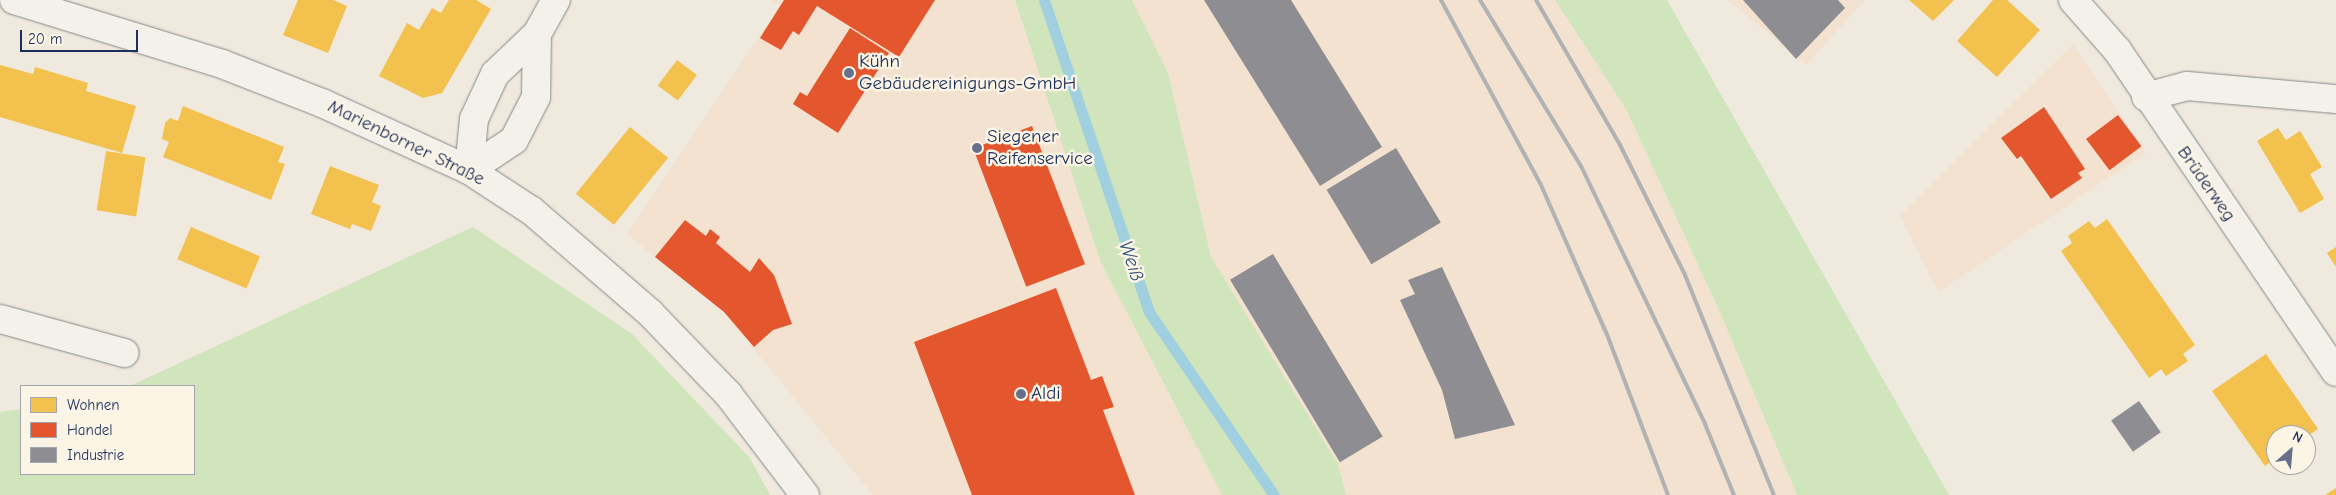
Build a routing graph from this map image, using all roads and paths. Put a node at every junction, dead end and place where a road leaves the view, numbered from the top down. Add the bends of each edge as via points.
1 (14, 0) edge
2 (556, 0) edge
3 (2073, 0) edge
4 (536, 34) junction
5 (2146, 97) junction
6 (2336, 99) edge
7 (470, 170) junction
8 (0, 318) edge
9 (124, 353) dead end
10 (2336, 372) edge
11 (805, 495) edge

1 - 7 street, Marienborner Straße via 222,64 322,103
2 - 4 street
3 - 5 street, Brüderweg via 2117,50
4 - 7 street via 495,74 474,119
4 - 7 street via 536,97 514,140
5 - 6 street via 2187,86
5 - 10 street, Brüderweg
7 - 11 street, Marienborner Straße via 532,211 650,313 728,394
8 - 9 street

